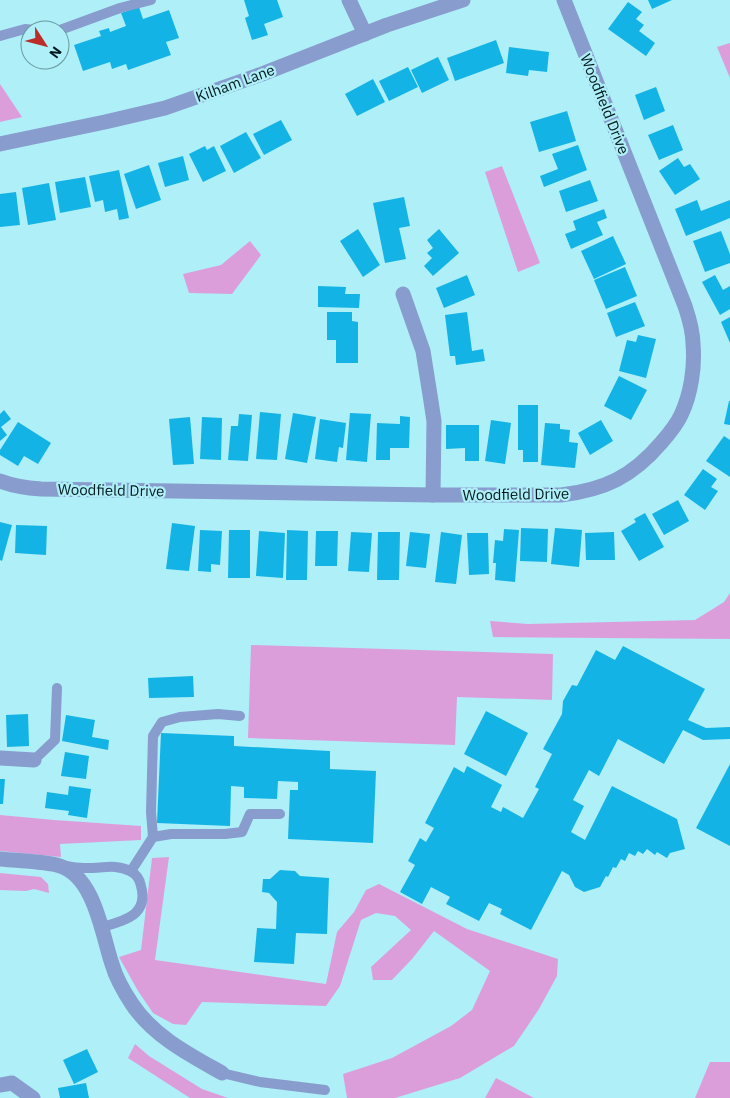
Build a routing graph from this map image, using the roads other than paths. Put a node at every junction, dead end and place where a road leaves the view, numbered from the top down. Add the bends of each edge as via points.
1 (151, 0) edge
2 (349, 0) edge
3 (463, 0) edge
4 (564, 0) edge
5 (70, 26) edge
6 (20, 30) edge
7 (365, 34) junction
8 (0, 36) edge
9 (0, 144) edge
10 (403, 294) dead end
11 (0, 481) edge
12 (433, 494) junction
13 (57, 688) dead end
14 (240, 716) dead end
15 (0, 758) edge
16 (34, 760) joint
17 (280, 814) dead end
18 (153, 837) junction
19 (0, 859) edge
20 (61, 866) junction
21 (131, 871) junction
22 (102, 927) junction
23 (222, 1073) joint
24 (0, 1086) edge
25 (325, 1090) dead end
26 (33, 1098) edge

1 - 5 lane
2 - 7 street
3 - 7 street, Kilham Lane
4 - 12 street, Woodfield Drive via 685,306 693,344 689,396 681,417 651,455 632,471 600,487 561,494
6 - 8 lane
7 - 9 street, Kilham Lane via 165,108
10 - 12 street via 422,351 434,421
11 - 12 street, Woodfield Drive via 41,489
13 - 16 lane via 55,740
14 - 18 lane via 180,716 162,722 153,736
15 - 16 street
17 - 18 lane via 250,814 242,832
18 - 21 lane
19 - 20 street
20 - 21 lane via 115,866
20 - 22 street via 81,881
21 - 22 lane via 140,880 143,902 124,921
22 - 23 street via 115,974 140,1015 182,1050
23 - 25 lane via 260,1082
24 - 26 street via 12,1084

